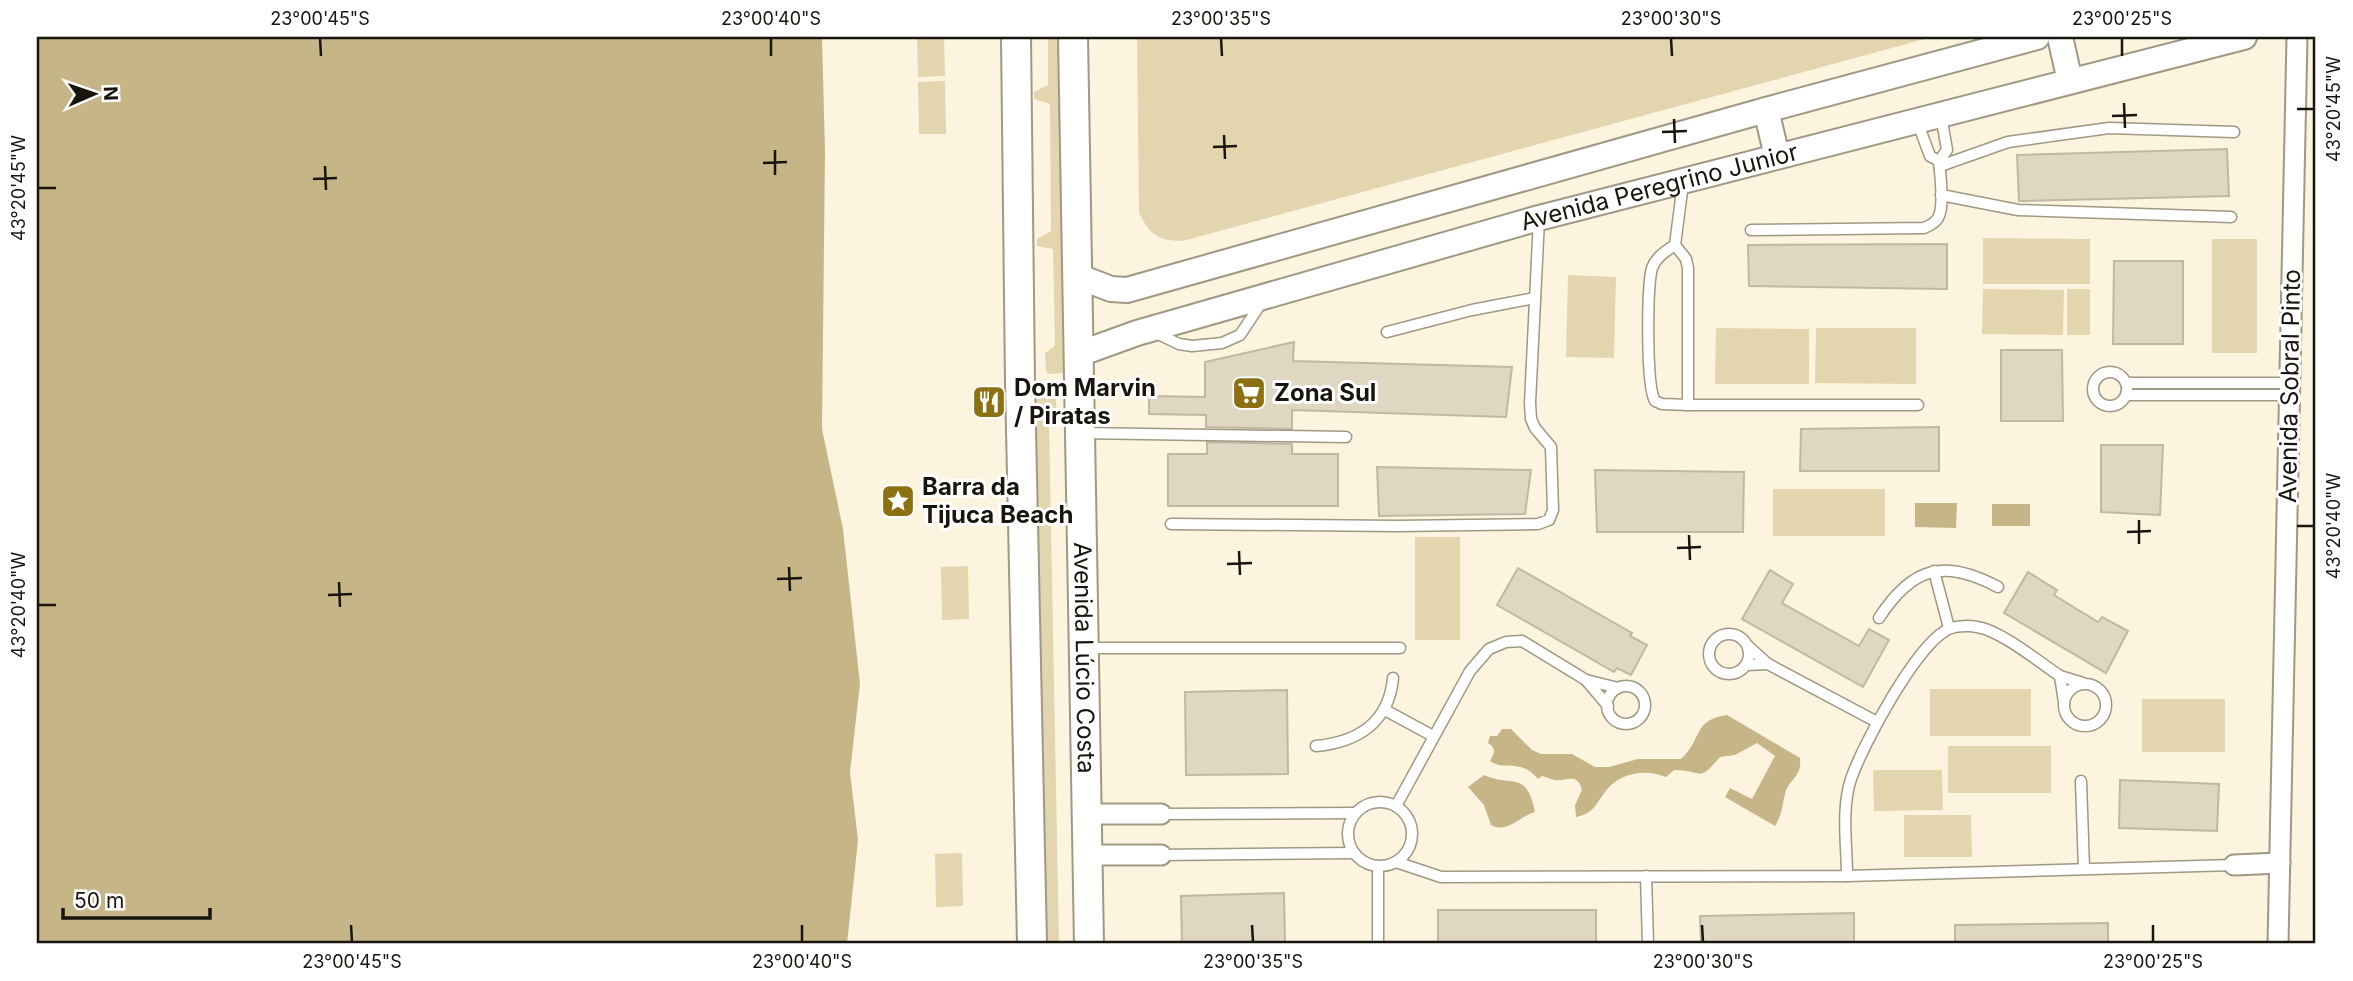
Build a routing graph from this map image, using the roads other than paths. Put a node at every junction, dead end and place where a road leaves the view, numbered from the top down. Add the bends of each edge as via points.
1 (1016, 37) edge
2 (1073, 37) edge
3 (2037, 37) edge
4 (2060, 37) edge
5 (2244, 37) edge
6 (2297, 37) edge
7 (1991, 43) edge
8 (2070, 81) junction
9 (1766, 110) junction
10 (1928, 117) junction
11 (2234, 132) dead end
12 (1777, 156) junction
13 (1939, 164) junction
14 (1683, 181) junction
15 (1941, 195) junction
16 (2231, 217) dead end
17 (1539, 219) junction
18 (1751, 230) dead end
19 (1675, 245) junction
20 (1077, 276) junction
21 (1535, 298) junction
22 (1387, 332) dead end
23 (1079, 354) junction
24 (2290, 389) junction
25 (1688, 405) junction
26 (1918, 405) dead end
27 (1080, 433) junction
28 (1346, 437) dead end
29 (1171, 524) dead end
30 (1934, 571) junction
31 (1998, 587) dead end
32 (1879, 618) dead end
33 (1949, 628) junction
34 (1747, 646) junction
35 (1084, 648) junction
36 (1400, 648) dead end
37 (1746, 664) junction
38 (1768, 664) junction
39 (2060, 676) junction
40 (1393, 678) dead end
41 (1586, 680) junction
42 (2084, 683) junction
43 (1618, 688) junction
44 (2064, 702) junction
45 (1608, 706) junction
46 (1385, 710) junction
47 (1877, 722) junction
48 (1433, 736) junction
49 (1316, 746) dead end
50 (2081, 781) dead end
51 (1396, 806) junction
52 (1355, 813) junction
53 (1086, 814) junction
54 (1161, 814) joint
55 (1354, 853) junction
56 (1087, 855) junction
57 (1161, 855) joint
58 (1396, 862) junction
59 (2280, 863) junction
60 (2234, 865) joint
61 (1378, 866) junction
62 (2084, 869) junction
63 (1646, 876) junction
64 (1847, 876) junction
65 (1032, 944) edge
66 (1089, 944) edge
67 (1378, 944) edge
68 (1648, 944) edge
69 (2278, 944) edge

1 - 65 main road
2 - 20 main road, Avenida Lúcio Costa
3 - 7 street, Avenida Peregrino Junior
4 - 8 street
5 - 8 street, Avenida Peregrino Junior
6 - 24 street, Avenida Sobral Pinto
7 - 9 street, Avenida Peregrino Junior
8 - 10 street, Avenida Peregrino Junior
9 - 12 street
9 - 20 street, Avenida Peregrino Junior via 1127,290
10 - 12 street, Avenida Peregrino Junior
10 - 13 lane via 1930,156
10 - 13 lane via 1947,150
11 - 13 lane via 2109,128 2008,142
12 - 14 street, Avenida Peregrino Junior
13 - 15 lane
14 - 17 street, Avenida Peregrino Junior
14 - 19 lane
15 - 16 lane via 2018,210
15 - 18 lane via 1939,217 1924,228
17 - 21 lane
17 - 23 street, Avenida Peregrino Junior
19 - 25 lane via 1683,252 1688,268
19 - 25 lane via 1653,266 1650,386 1655,401
20 - 23 main road, Avenida Lúcio Costa
21 - 22 lane
21 - 29 lane via 1531,419 1550,446 1553,510 1549,520 1538,524 1398,526
23 - 27 main road, Avenida Lúcio Costa
24 - 24 lane via 2252,384 2127,389
24 - 59 street, Avenida Sobral Pinto
25 - 26 lane
27 - 28 lane
27 - 35 main road, Avenida Lúcio Costa
30 - 31 lane via 1965,573
30 - 32 lane via 1909,583
30 - 33 lane
33 - 39 lane via 1975,626 1991,631
33 - 47 lane via 1921,654
34 - 37 lane
34 - 37 lane via 1738,636 1725,634 1714,641 1709,654 1713,666 1724,673 1736,673
34 - 38 lane
35 - 36 lane
35 - 53 main road, Avenida Lúcio Costa
37 - 38 lane
38 - 47 lane
39 - 42 lane
39 - 44 lane
40 - 46 lane
41 - 43 lane
41 - 45 lane
41 - 48 lane via 1522,641 1506,642 1489,649 1470,671
42 - 44 lane via 2071,689
42 - 44 lane via 2103,693 2106,706 2101,719 2090,725 2077,724 2067,715
43 - 45 lane
43 - 45 lane via 1639,691 1645,701 1643,713 1635,722 1623,723 1612,717
46 - 48 lane
46 - 49 lane via 1351,738
47 - 64 lane via 1850,781
48 - 51 lane
50 - 62 lane
51 - 52 lane via 1370,803
51 - 58 lane via 1411,829 1409,848
52 - 54 lane
52 - 55 lane via 1348,833
53 - 54 street
53 - 56 main road, Avenida Lúcio Costa
55 - 57 lane
55 - 61 lane
56 - 57 street
56 - 66 main road, Avenida Lúcio Costa
58 - 61 lane
58 - 63 lane via 1441,877
59 - 60 street
59 - 69 street, Avenida Sobral Pinto
60 - 62 lane
61 - 67 lane
62 - 64 lane
63 - 64 lane
63 - 68 lane

